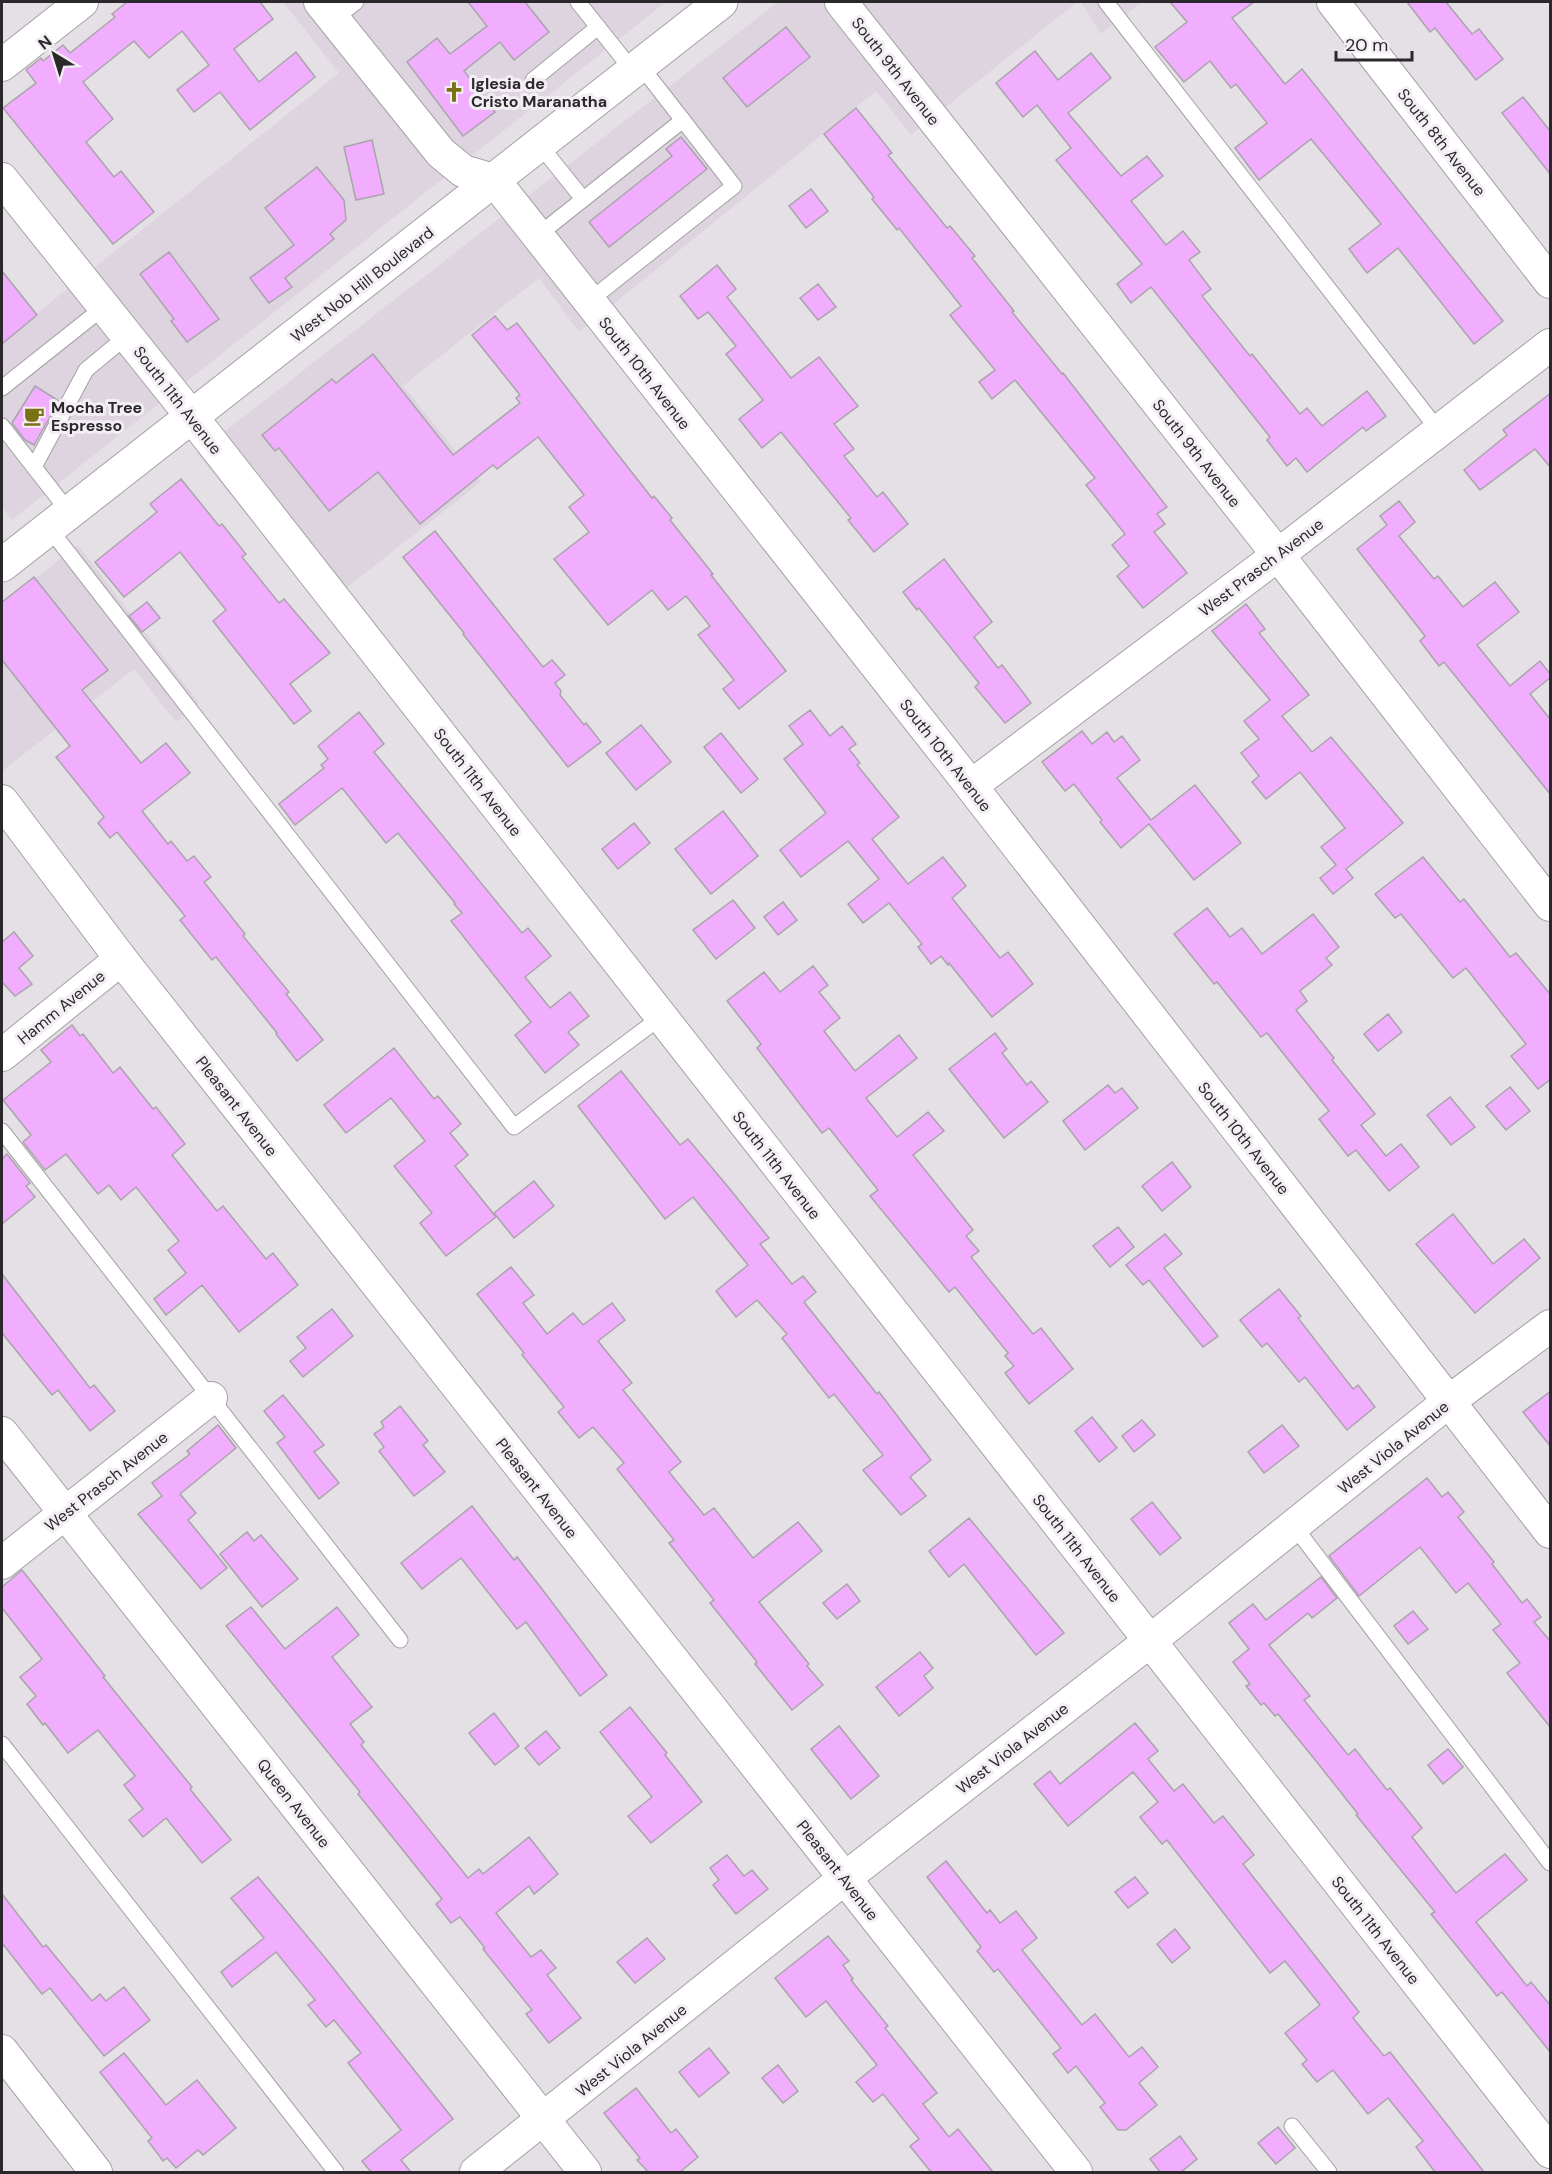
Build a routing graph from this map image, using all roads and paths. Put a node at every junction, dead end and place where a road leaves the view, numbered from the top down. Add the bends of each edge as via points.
1 (82, 2) edge
2 (578, 2) edge
3 (721, 2) edge
4 (841, 2) edge
5 (1106, 2) edge
6 (1333, 2) edge
7 (336, 7) edge
8 (598, 27) junction
9 (2, 65) edge
10 (637, 68) junction
11 (533, 80) dead end
12 (683, 120) junction
13 (539, 144) junction
14 (2, 179) edge
15 (494, 180) junction
16 (583, 200) junction
17 (537, 236) junction
18 (1551, 282) edge
19 (589, 302) junction
20 (104, 307) junction
21 (127, 336) junction
22 (1551, 345) edge
23 (2, 388) edge
24 (192, 417) junction
25 (2, 426) edge
26 (1439, 431) junction
27 (34, 467) junction
28 (59, 520) junction
29 (1278, 555) junction
30 (2, 566) edge
31 (970, 786) junction
32 (2, 801) edge
33 (1551, 905) edge
34 (121, 958) junction
35 (661, 1017) junction
36 (2, 1055) edge
37 (2, 1131) edge
38 (1551, 1326) edge
39 (211, 1398) junction
40 (1449, 1402) junction
41 (2, 1433) edge
42 (66, 1514) junction
43 (1294, 1526) junction
44 (1551, 1532) edge
45 (2, 1563) edge
46 (400, 1640) dead end
47 (1150, 1641) junction
48 (2, 1744) edge
49 (1551, 1863) edge
50 (844, 1878) junction
51 (2, 2051) edge
52 (543, 2120) junction
53 (1292, 2126) dead end
54 (1551, 2152) edge
55 (96, 2172) edge
56 (336, 2172) edge
57 (476, 2172) edge
58 (585, 2172) edge
59 (1076, 2172) edge
60 (1329, 2172) edge

1 - 9 street
2 - 8 lane
3 - 10 main road, West Nob Hill Boulevard
4 - 29 street, South 9th Avenue
5 - 26 lane
6 - 18 street, South 8th Avenue
7 - 15 street via 441,153 463,171
8 - 10 lane
8 - 11 lane
10 - 12 lane
10 - 13 main road, West Nob Hill Boulevard
12 - 16 lane
12 - 19 lane via 734,186
13 - 15 main road, West Nob Hill Boulevard
13 - 16 lane
14 - 20 street, South 11th Avenue
15 - 17 street, South 10th Avenue
15 - 24 main road, West Nob Hill Boulevard
16 - 17 lane
17 - 19 street, South 10th Avenue
19 - 31 street, South 10th Avenue
20 - 21 street, South 11th Avenue
20 - 23 lane
21 - 24 street, South 11th Avenue
21 - 27 lane via 86,370
22 - 26 street, West Prasch Avenue
24 - 28 main road, West Nob Hill Boulevard
24 - 35 street, South 11th Avenue
25 - 27 lane
26 - 29 street, West Prasch Avenue
27 - 28 lane
28 - 30 main road, West Nob Hill Boulevard
28 - 35 lane via 514,1127
29 - 31 street, West Prasch Avenue
29 - 33 street, South 9th Avenue
31 - 40 street, South 10th Avenue
32 - 34 street, Pleasant Avenue
34 - 36 street, Hamm Avenue
34 - 50 street, Pleasant Avenue
35 - 47 street, South 11th Avenue
37 - 39 lane
38 - 40 street, West Viola Avenue
39 - 42 street, West Prasch Avenue
39 - 46 lane
40 - 43 street, West Viola Avenue
40 - 44 street, South 10th Avenue
41 - 42 street, Queen Avenue
42 - 45 street, West Prasch Avenue
42 - 52 street, Queen Avenue
43 - 47 street, West Viola Avenue
43 - 49 lane
47 - 50 street, West Viola Avenue
47 - 54 street, South 11th Avenue
48 - 56 lane
50 - 52 street, West Viola Avenue
50 - 59 street, Pleasant Avenue
51 - 55 street
52 - 57 street, West Viola Avenue
52 - 58 street, Queen Avenue
53 - 60 lane

